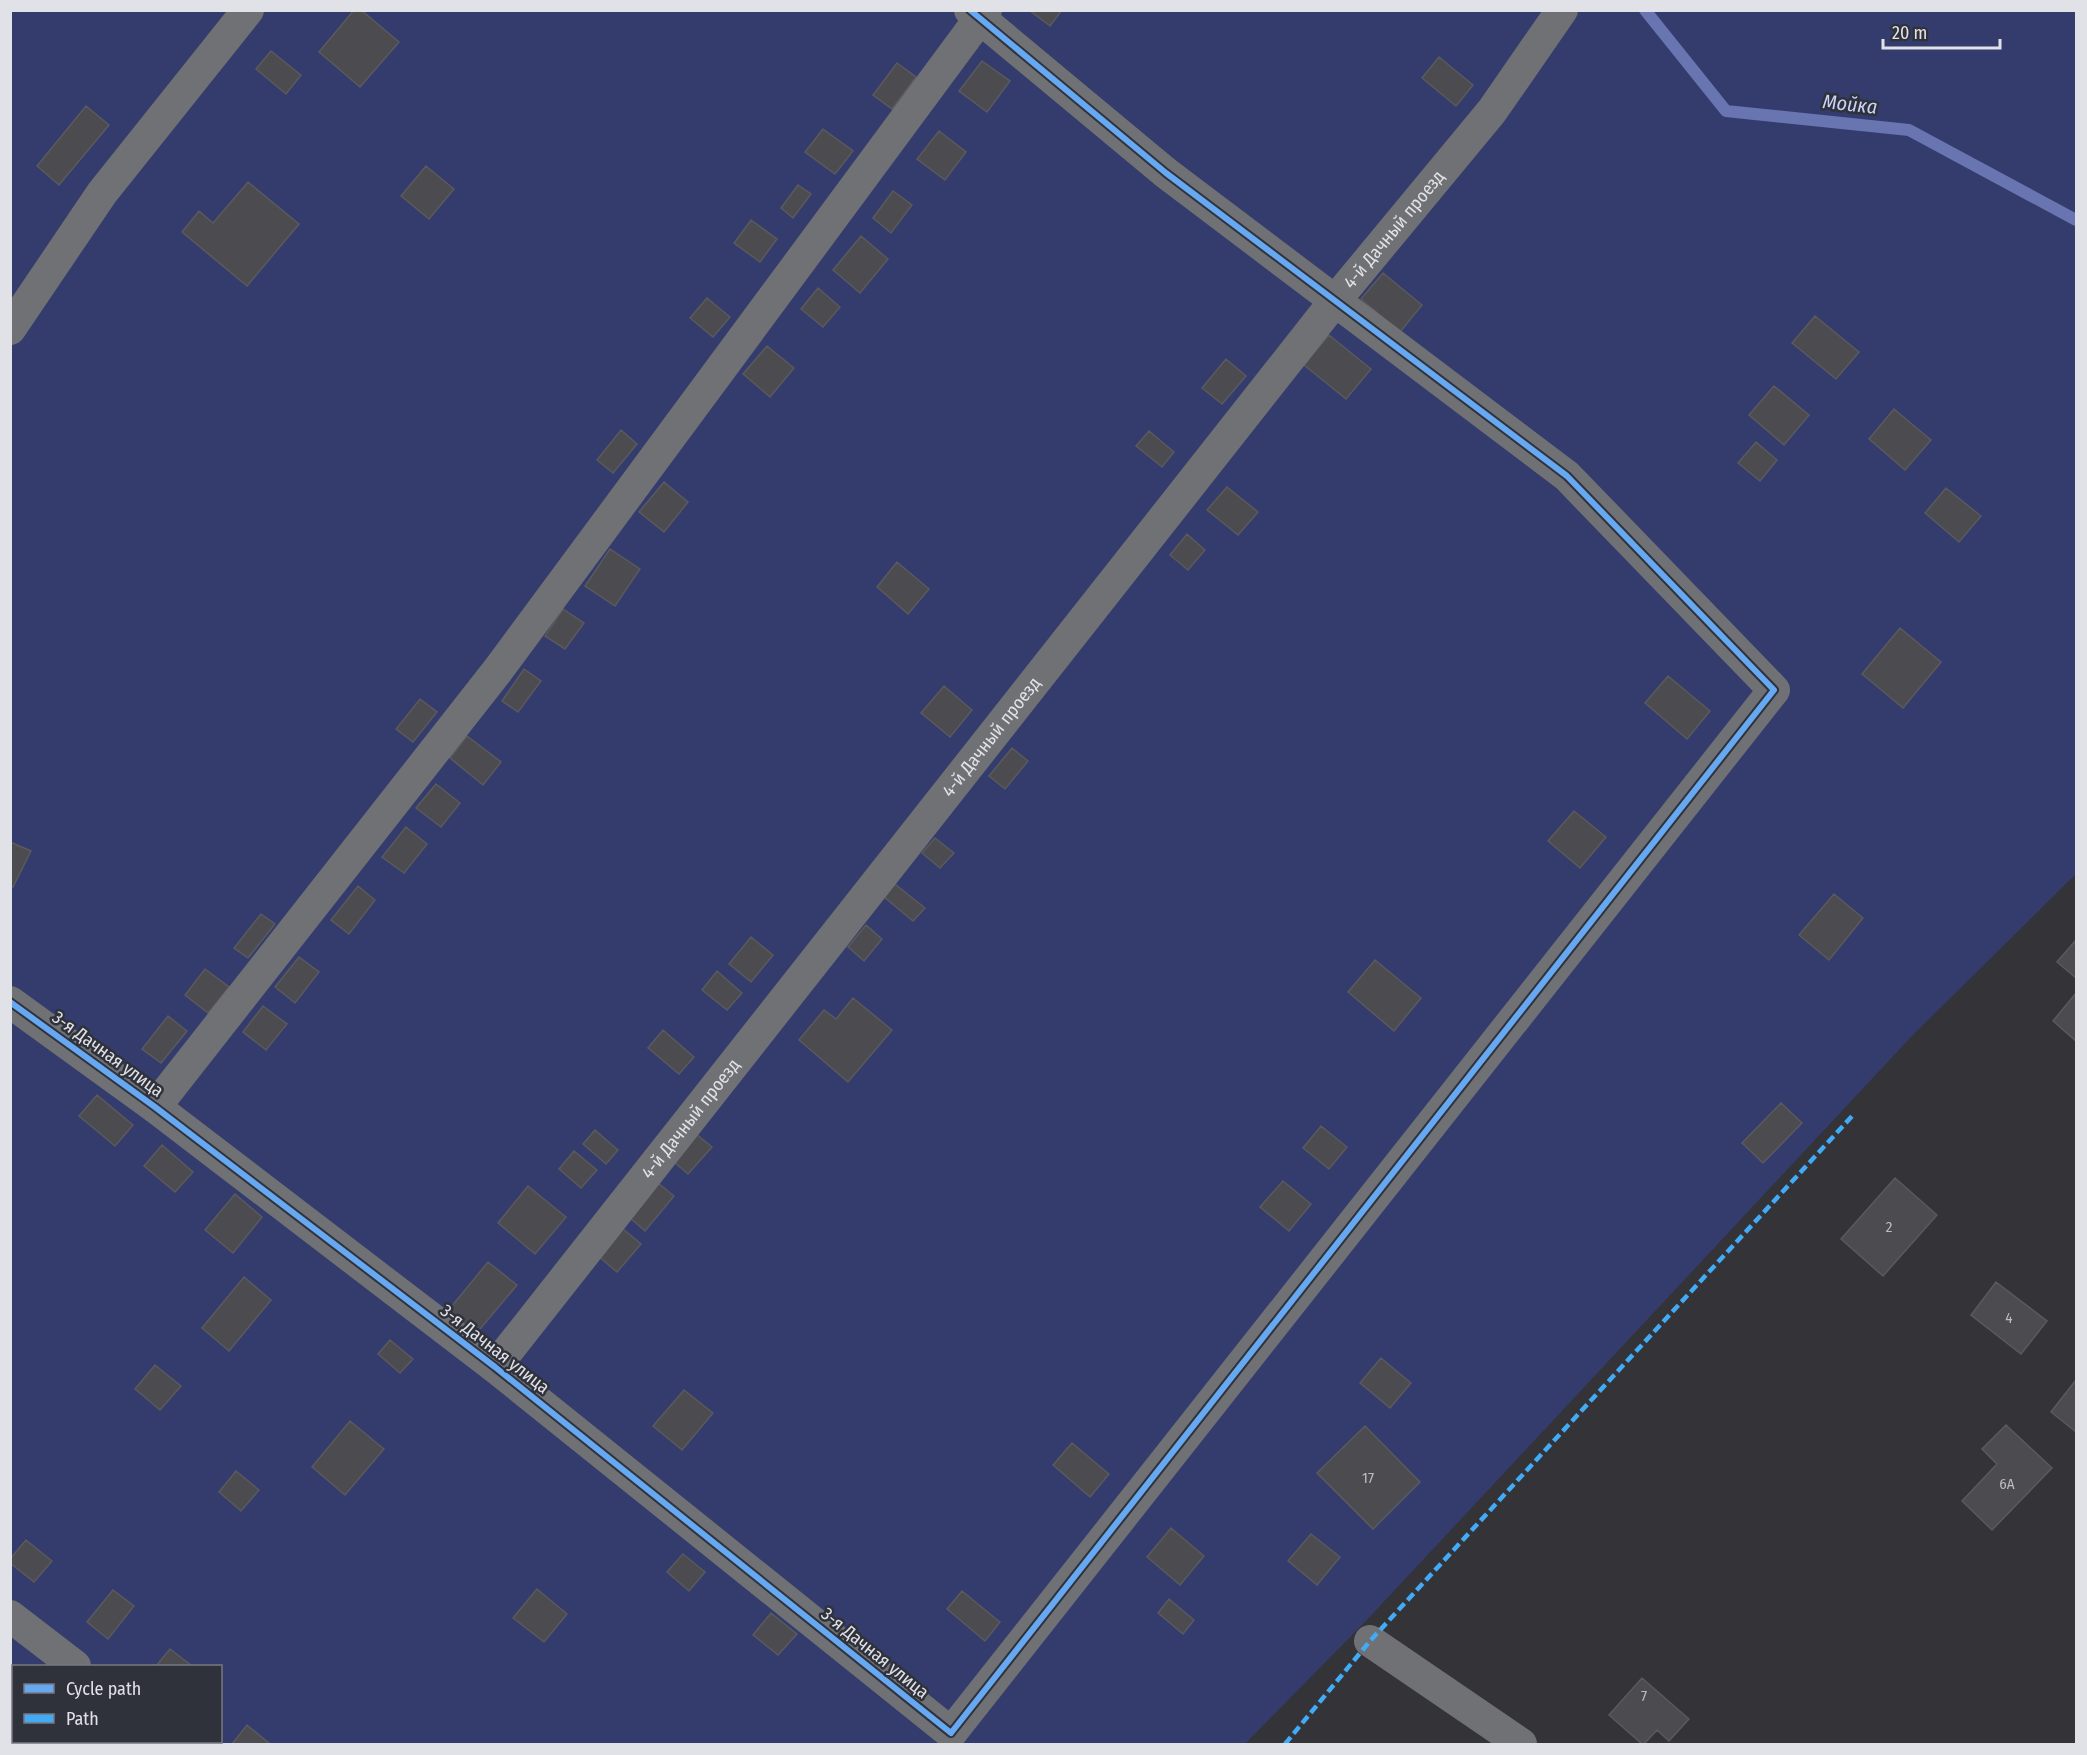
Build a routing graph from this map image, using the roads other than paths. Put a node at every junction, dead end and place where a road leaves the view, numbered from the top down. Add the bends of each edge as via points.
1 (248, 10) edge
2 (1562, 10) edge
3 (979, 13) edge
4 (1334, 302) junction
5 (10, 329) edge
6 (10, 1002) edge
7 (155, 1107) junction
8 (495, 1367) junction
9 (10, 1616) edge
10 (1370, 1641) dead end
11 (74, 1665) edge
12 (1521, 1744) edge

1 - 5 street via 102,193
2 - 4 street, 4-й Дачный проезд via 1492,111
3 - 4 street via 1166,173
3 - 7 street via 498,670
4 - 8 street, 4-й Дачный проезд
4 - 8 street, 3-я Дачная улица via 1567,476 1774,690 951,1733
6 - 7 street, 3-я Дачная улица
7 - 8 street, 3-я Дачная улица
9 - 11 street
10 - 12 street

